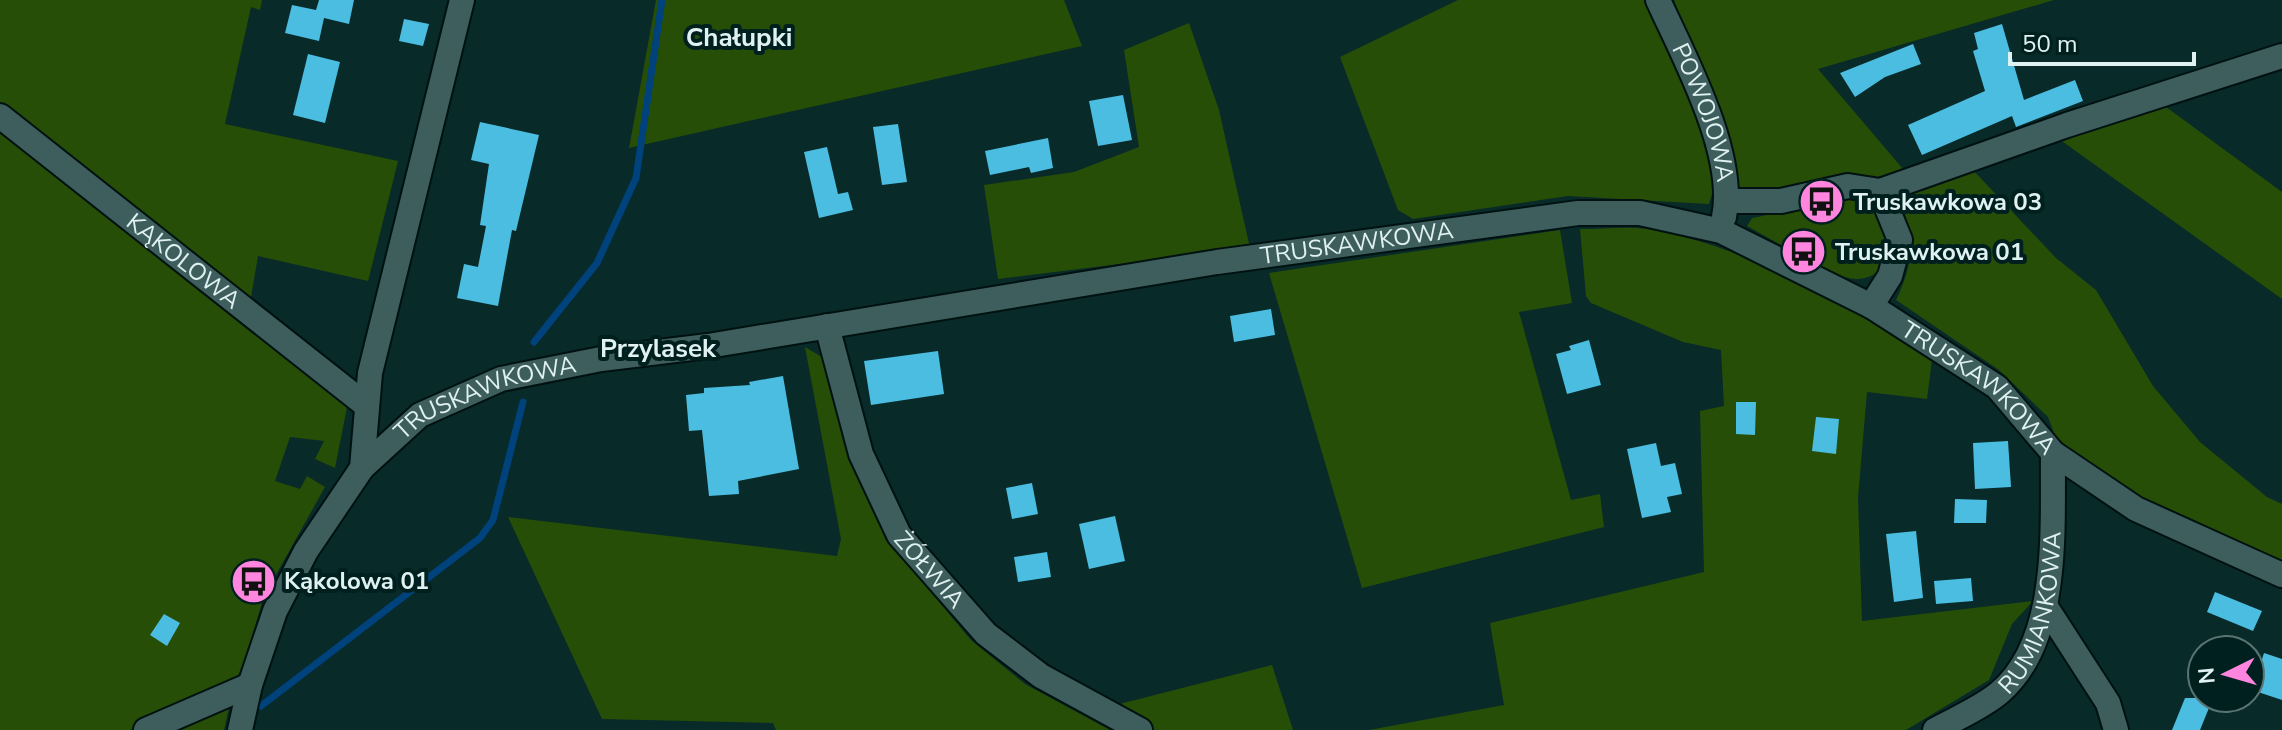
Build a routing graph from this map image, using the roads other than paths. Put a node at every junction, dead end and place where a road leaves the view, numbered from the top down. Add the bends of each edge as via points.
1 (462, 0) edge
2 (1658, 0) edge
3 (2282, 56) edge
4 (0, 116) edge
5 (1880, 191) junction
6 (1727, 201) junction
7 (1721, 231) junction
8 (1871, 306) junction
9 (827, 326) junction
10 (367, 406) junction
11 (2053, 453) junction
12 (362, 468) junction
13 (2282, 575) edge
14 (2046, 607) junction
15 (250, 685) junction
16 (146, 730) edge
17 (240, 730) edge
18 (1140, 730) edge
19 (1935, 730) edge
20 (2116, 730) edge

1 - 10 street via 370,373
2 - 6 street, POWOJOWA via 1721,155
3 - 5 street
4 - 10 street, KĄKOLOWA
5 - 6 street via 1848,186 1781,201
5 - 8 street via 1900,240 1890,276
6 - 7 street, POWOJOWA
7 - 8 street, TRUSKAWKOWA
7 - 9 street, TRUSKAWKOWA via 1640,213 1578,213 1217,262
8 - 11 street, TRUSKAWKOWA via 1997,387
9 - 12 street, TRUSKAWKOWA via 501,379 420,415
9 - 18 street, ŻÓŁWIA via 861,454 899,535 986,634 1041,676
10 - 12 street
11 - 13 street, TRUSKAWKOWA via 2136,509
11 - 14 street, RUMIANKOWA
12 - 15 street via 306,551 278,605
14 - 19 street, RUMIANKOWA via 2019,671 1998,694
14 - 20 street via 2108,703
15 - 16 street
15 - 17 street

